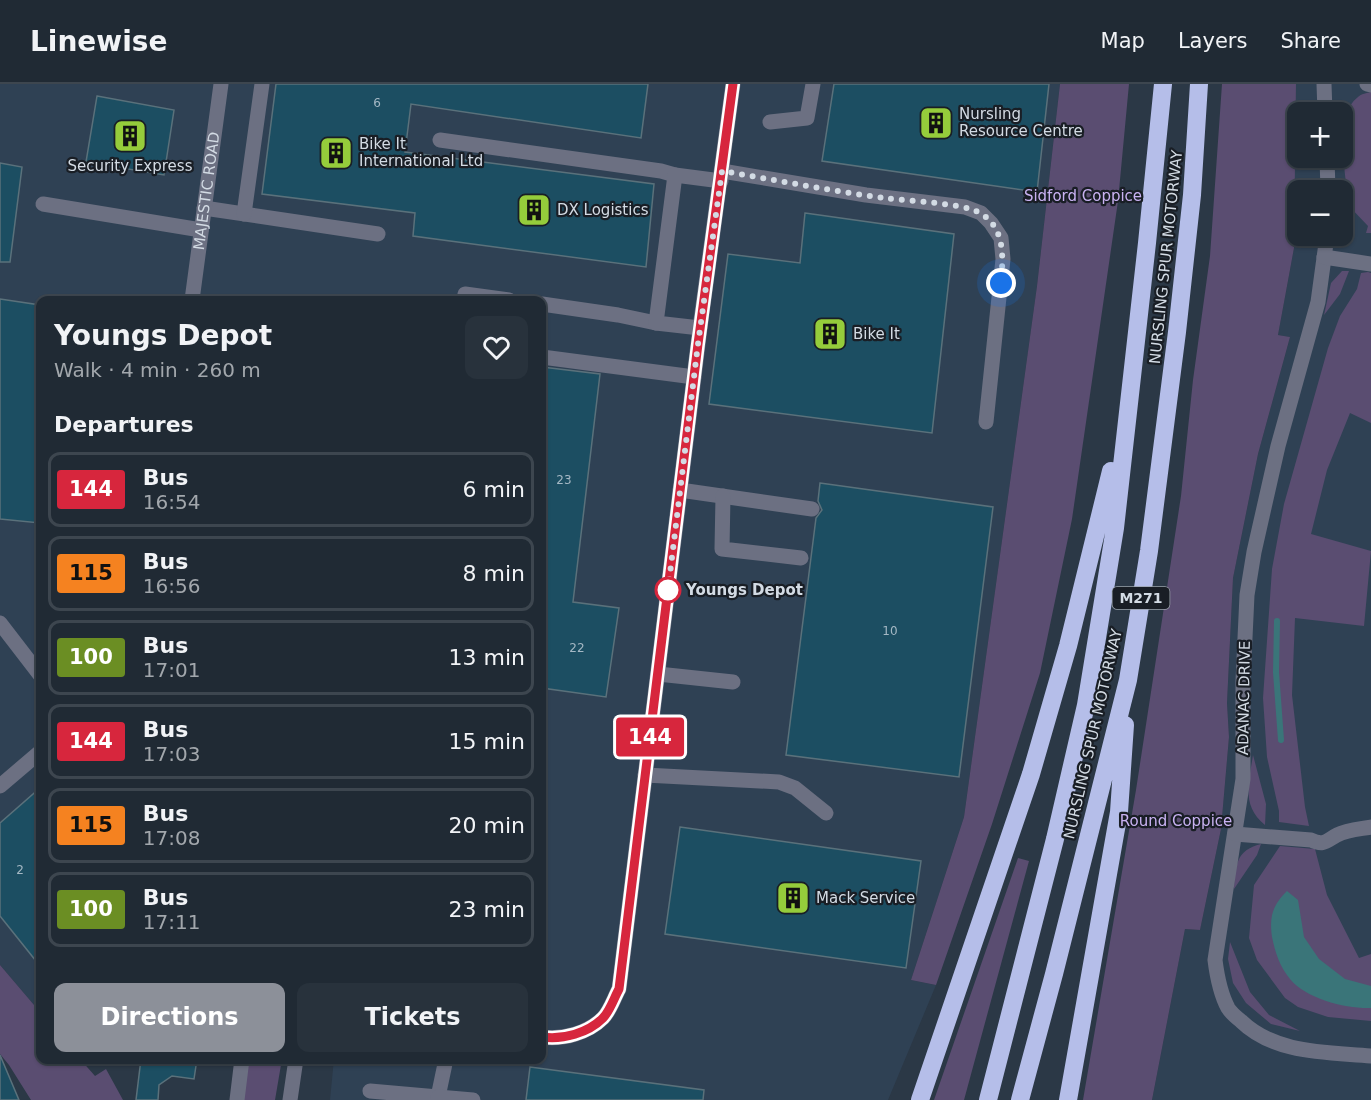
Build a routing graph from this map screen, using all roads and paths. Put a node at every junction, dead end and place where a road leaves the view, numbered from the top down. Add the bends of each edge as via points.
1 (221, 84) edge
2 (262, 84) edge
3 (733, 84) edge
4 (813, 84) edge
5 (1163, 84) edge
6 (1199, 84) edge
7 (1324, 84) edge
8 (1325, 102) edge
9 (770, 122) dead end
10 (440, 140) dead end
11 (675, 175) junction
12 (721, 176) junction
13 (43, 204) dead end
14 (204, 208) junction
15 (244, 214) junction
16 (201, 230) junction
17 (378, 234) dead end
18 (1325, 246) edge
19 (1324, 257) junction
20 (1371, 264) edge
21 (465, 294) dead end
22 (193, 296) edge
23 (480, 296) edge
24 (546, 305) edge
25 (656, 323) junction
26 (700, 328) junction
27 (546, 358) edge
28 (694, 377) junction
29 (1129, 400) junction
30 (986, 422) dead end
31 (680, 490) junction
32 (723, 496) junction
33 (812, 509) dead end
34 (801, 558) dead end
35 (0, 623) edge
36 (36, 670) edge
37 (658, 674) junction
38 (1128, 680) junction
39 (733, 682) dead end
40 (36, 755) edge
41 (645, 775) junction
42 (0, 786) edge
43 (826, 813) dead end
44 (1371, 827) edge
45 (1235, 834) junction
46 (546, 1038) edge
47 (1371, 1056) edge
48 (241, 1064) edge
49 (295, 1064) edge
50 (445, 1064) edge
51 (370, 1090) dead end
52 (438, 1097) junction
53 (237, 1100) edge
54 (290, 1100) edge
55 (473, 1100) edge
56 (920, 1100) edge
57 (988, 1100) edge
58 (1020, 1100) edge
59 (1068, 1100) edge

1 - 14 street, MAJESTIC ROAD
2 - 15 street
3 - 12 street
4 - 9 street via 807,118
5 - 29 highway, NURSLING SPUR MOTORWAY / M271
6 - 38 highway, NURSLING SPUR MOTORWAY / M271 via 1177,332
7 - 8 street
10 - 11 street
11 - 12 street
11 - 25 street
12 - 26 street
12 - 30 street via 965,207 981,213 1001,238 1003,259
13 - 16 street
14 - 15 street
14 - 16 street, MAJESTIC ROAD
15 - 17 street
16 - 22 street, MAJESTIC ROAD
18 - 19 street, ADANAC DRIVE
19 - 20 street
19 - 45 street, ADANAC DRIVE via 1318,302 1278,446 1247,595 1243,779
21 - 23 street
24 - 25 street
25 - 26 street
26 - 28 street
27 - 28 street
28 - 31 street
29 - 56 highway, M271 via 1068,646 1031,774
29 - 57 highway, NURSLING SPUR MOTORWAY / M271 via 1115,528 1086,705
31 - 32 street
31 - 37 street
32 - 33 street
32 - 34 street via 722,549
35 - 36 street
37 - 39 street
37 - 41 street
38 - 58 highway, NURSLING SPUR MOTORWAY / M271
38 - 59 highway, M271 via 1119,812
40 - 42 street
41 - 43 street via 779,782 795,788
41 - 46 street via 619,989 604,1017 583,1033
44 - 45 street via 1337,835 1328,832 1311,840
45 - 47 street, ADANAC DRIVE via 1215,960 1229,1010 1271,1042 1305,1050
48 - 53 street
49 - 54 street
50 - 52 street
51 - 52 street
52 - 55 street

